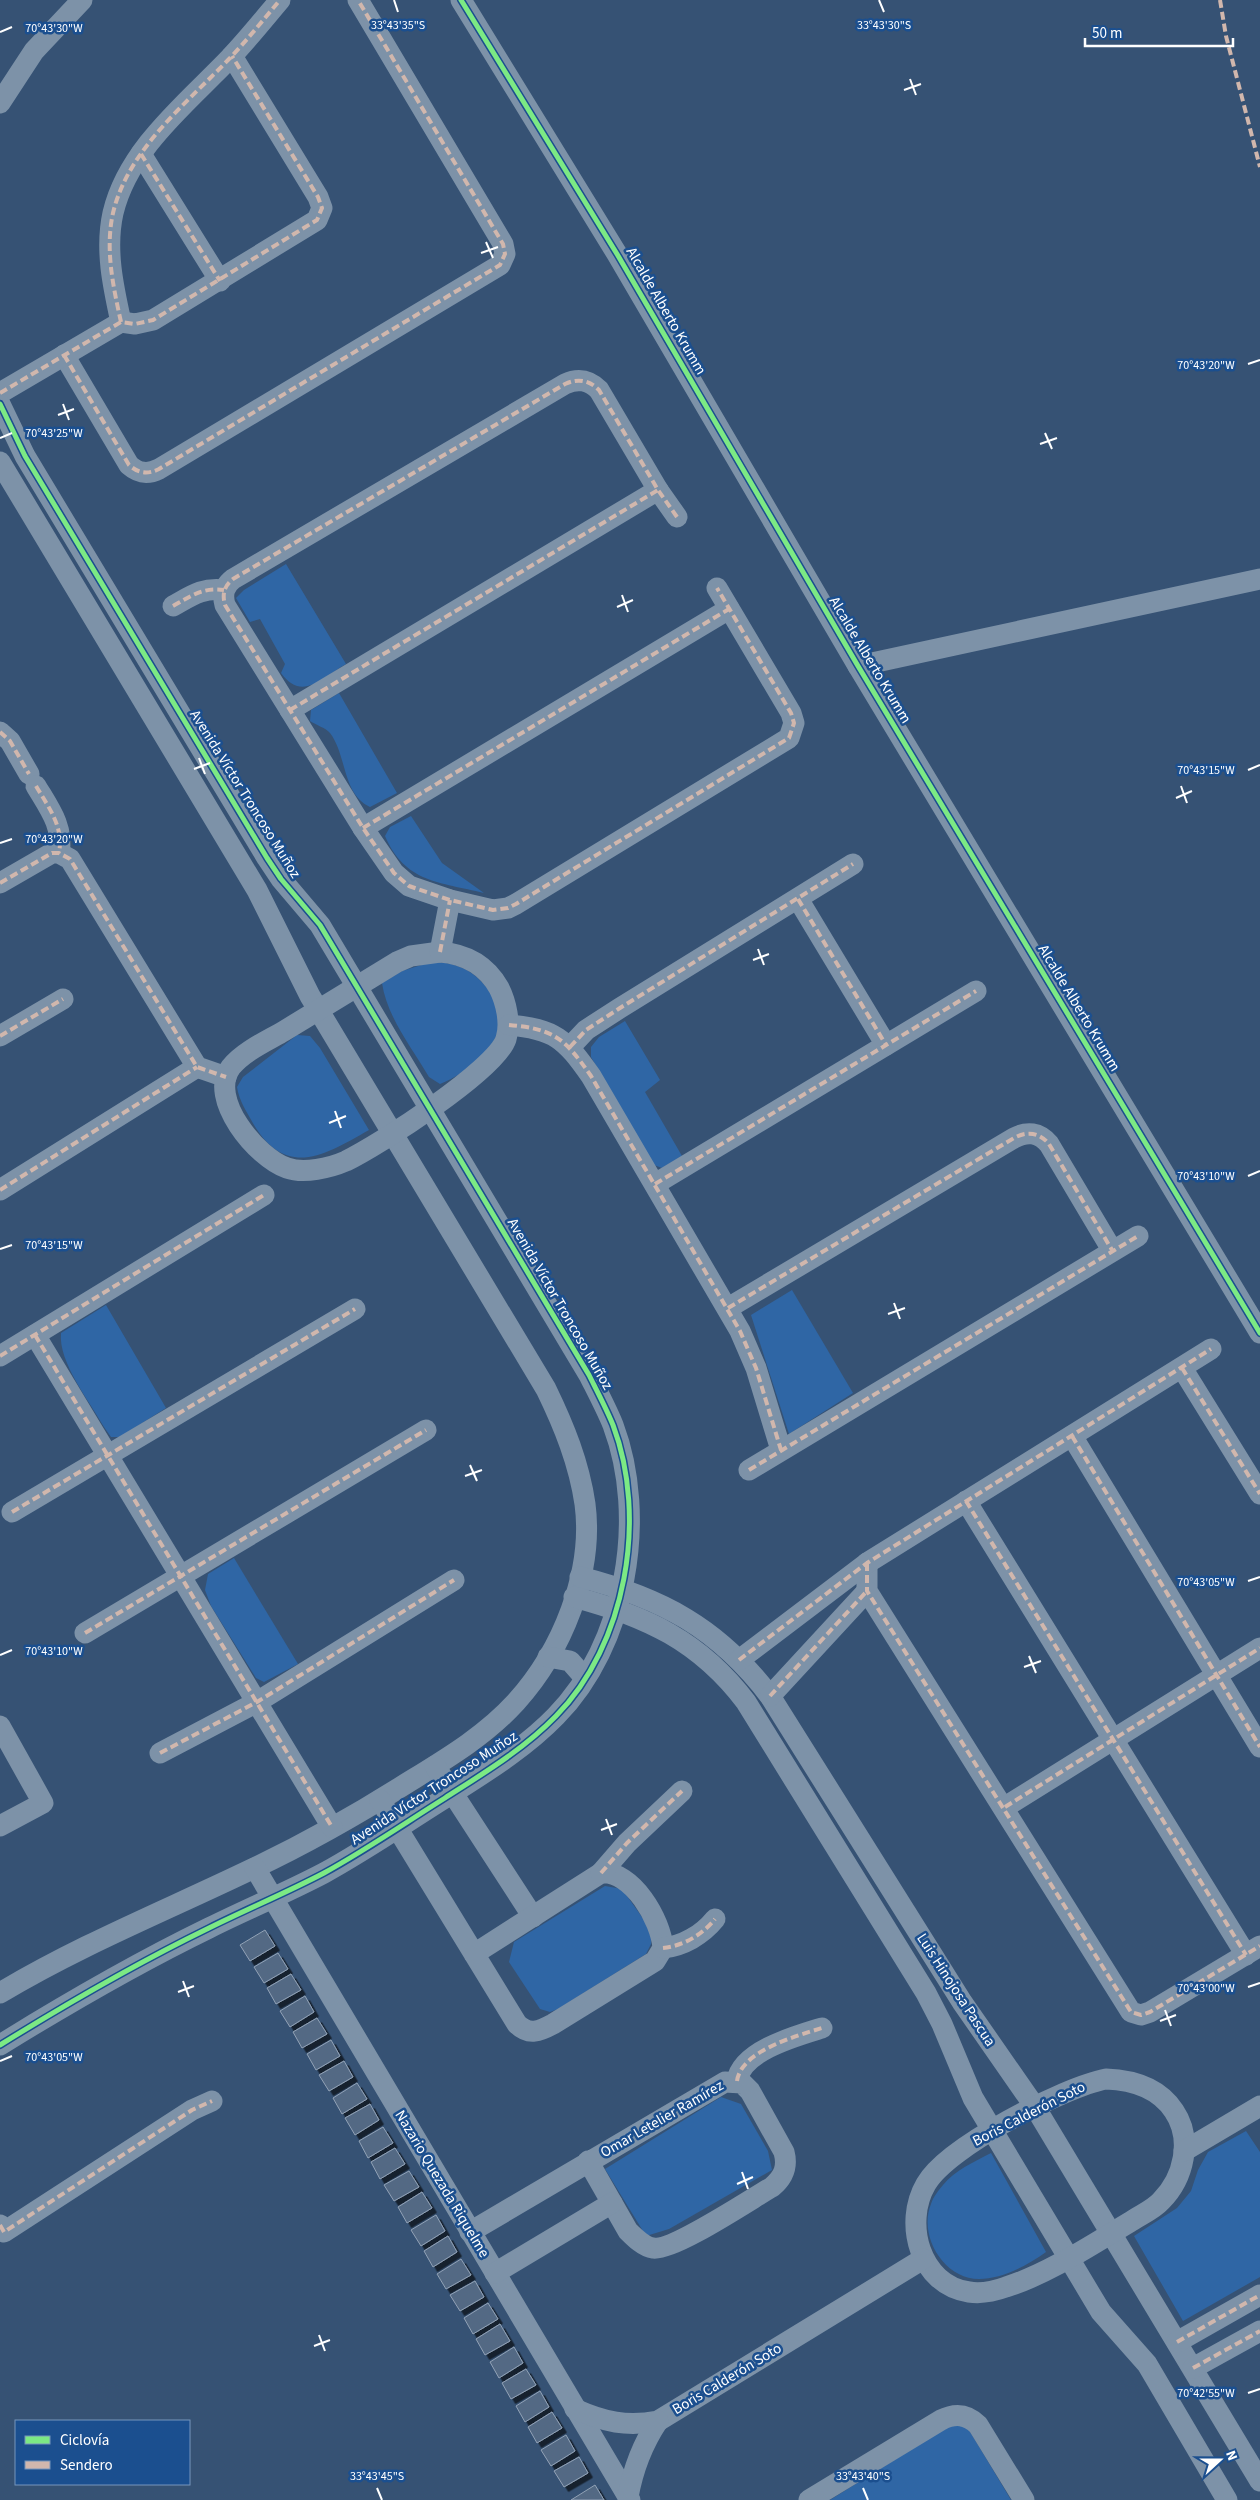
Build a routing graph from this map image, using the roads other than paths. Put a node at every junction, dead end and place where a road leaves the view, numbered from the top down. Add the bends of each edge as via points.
1 (82, 0) edge
2 (280, 0) edge
3 (358, 0) edge
4 (461, 0) edge
5 (232, 56) junction
6 (0, 103) edge
7 (141, 154) junction
8 (220, 281) junction
9 (121, 322) junction
10 (64, 355) junction
11 (0, 393) edge
12 (0, 404) edge
13 (0, 462) edge
14 (42, 484) junction
15 (658, 490) junction
16 (21, 498) junction
17 (677, 517) dead end
18 (1260, 579) edge
19 (717, 588) dead end
20 (224, 590) junction
21 (173, 606) dead end
22 (729, 609) junction
23 (858, 666) junction
24 (290, 710) junction
25 (0, 732) edge
26 (363, 828) junction
27 (59, 853) junction
28 (853, 864) dead end
29 (0, 883) edge
30 (798, 899) junction
31 (450, 900) junction
32 (440, 952) junction
33 (356, 987) junction
34 (976, 991) dead end
35 (63, 999) dead end
36 (319, 1010) junction
37 (509, 1025) junction
38 (0, 1036) edge
39 (886, 1045) junction
40 (570, 1047) junction
41 (197, 1067) junction
42 (226, 1077) junction
43 (430, 1108) junction
44 (392, 1132) junction
45 (655, 1184) junction
46 (0, 1190) edge
47 (264, 1195) dead end
48 (1138, 1236) dead end
49 (1112, 1250) junction
50 (728, 1308) junction
51 (355, 1309) dead end
52 (1260, 1333) edge
53 (35, 1335) junction
54 (1211, 1349) dead end
55 (0, 1356) edge
56 (1182, 1368) junction
57 (426, 1430) dead end
58 (1072, 1436) junction
59 (780, 1450) junction
60 (108, 1455) junction
61 (750, 1470) dead end
62 (1260, 1494) edge
63 (966, 1501) junction
64 (12, 1512) dead end
65 (867, 1563) junction
66 (181, 1576) junction
67 (454, 1580) dead end
68 (577, 1587) junction
69 (623, 1588) junction
70 (867, 1591) junction
71 (617, 1608) junction
72 (85, 1633) dead end
73 (1260, 1648) edge
74 (548, 1657) junction
75 (740, 1660) junction
76 (1217, 1675) junction
77 (585, 1678) junction
78 (770, 1696) junction
79 (257, 1702) junction
80 (0, 1726) edge
81 (1114, 1739) junction
82 (1260, 1747) edge
83 (160, 1753) dead end
84 (435, 1766) junction
85 (682, 1791) dead end
86 (453, 1793) junction
87 (380, 1800) junction
88 (1005, 1807) junction
89 (0, 1826) edge
90 (332, 1827) junction
91 (397, 1828) junction
92 (255, 1868) junction
93 (601, 1873) junction
94 (273, 1898) junction
95 (533, 1916) junction
96 (715, 1919) dead end
97 (663, 1948) junction
98 (1253, 1950) edge
99 (474, 1954) junction
100 (0, 1994) edge
101 (822, 2028) dead end
102 (0, 2045) edge
103 (736, 2081) junction
104 (212, 2101) dead end
105 (1260, 2106) edge
106 (1035, 2108) junction
107 (993, 2130) junction
108 (1184, 2151) junction
109 (588, 2161) junction
110 (612, 2203) junction
111 (0, 2225) edge
112 (470, 2232) junction
113 (1112, 2233) junction
114 (1068, 2257) junction
115 (923, 2259) junction
116 (495, 2273) junction
117 (1260, 2295) edge
118 (1260, 2331) edge
119 (1177, 2342) junction
120 (1192, 2368) junction
121 (575, 2409) junction
122 (658, 2421) junction
123 (1260, 2481) edge
124 (629, 2499) edge
125 (809, 2500) edge
126 (1024, 2500) edge
127 (1227, 2500) edge

1 - 6 street via 34,51
2 - 5 street
3 - 10 street via 504,244 505,254 500,265 148,473 129,465
4 - 23 street, Alcalde Alberto Krumm via 617,254
5 - 7 street
5 - 8 street via 318,196 322,208 312,225
7 - 8 street
7 - 9 street via 122,187 111,228 111,264
8 - 9 street via 153,320 135,324
9 - 10 street
10 - 11 street
12 - 14 street, Avenida Víctor Troncoso Muñoz
13 - 16 street, Avenida Víctor Troncoso Muñoz
14 - 16 street via 26,485
14 - 33 street, Avenida Víctor Troncoso Muñoz via 267,858 320,926
15 - 17 street
15 - 20 street via 599,390 583,380 571,381 233,579
15 - 24 street
16 - 36 street, Avenida Víctor Troncoso Muñoz via 256,890
18 - 23 street
19 - 22 street
20 - 21 street via 201,590
20 - 24 street via 225,605
22 - 26 street
22 - 31 street via 793,718 792,734 786,742 508,908 493,910
23 - 52 street, Alcalde Alberto Krumm
24 - 26 street
25 - 27 street via 10,741 59,829
26 - 31 street via 401,880 416,889
27 - 29 street via 46,856
27 - 41 street via 70,859
28 - 30 street
30 - 39 street
30 - 40 street via 586,1030
31 - 32 street
32 - 33 street via 411,956
32 - 37 street via 469,959 495,980
33 - 36 street
33 - 43 street, Avenida Víctor Troncoso Muñoz
34 - 39 street
35 - 38 street
36 - 42 street via 241,1058
36 - 44 street, Avenida Víctor Troncoso Muñoz
37 - 40 street via 539,1029
37 - 43 street via 506,1040 494,1060
39 - 45 street
40 - 45 street via 591,1076
41 - 42 street
41 - 46 street
42 - 44 street via 226,1098 252,1144 265,1156 287,1168 318,1169 344,1161
43 - 44 street
43 - 69 street, Avenida Víctor Troncoso Muñoz via 589,1375 613,1426 625,1473 630,1528
44 - 68 street, Avenida Víctor Troncoso Muñoz via 546,1389 561,1421 575,1458 585,1506 586,1536
45 - 50 street
47 - 53 street
48 - 49 street
49 - 50 street via 1049,1144 1040,1135 1026,1133
49 - 59 street
50 - 59 street via 756,1368
51 - 60 street
53 - 55 street
53 - 60 street
54 - 56 street
56 - 58 street
56 - 62 street
57 - 66 street
58 - 63 street
58 - 76 street
59 - 61 street
60 - 64 street
60 - 66 street
63 - 65 street
63 - 81 street
65 - 70 street
65 - 75 street
66 - 72 street
66 - 79 street
67 - 79 street
68 - 69 street, Luis Hinojosa Pascua
68 - 71 street, Luis Hinojosa Pascua
68 - 74 street, Avenida Víctor Troncoso Muñoz via 569,1614
69 - 71 street, Avenida Víctor Troncoso Muñoz
69 - 75 street, Luis Hinojosa Pascua via 689,1620
70 - 78 street
70 - 88 street
71 - 77 street, Avenida Víctor Troncoso Muñoz via 602,1648
71 - 107 street, Luis Hinojosa Pascua via 670,1633 697,1651 725,1676 746,1702 926,1994 942,2024 964,2081
73 - 76 street
74 - 77 street via 570,1661
74 - 84 street, Avenida Víctor Troncoso Muñoz via 527,1688 498,1720
75 - 78 street, Luis Hinojosa Pascua
76 - 81 street
76 - 82 street
77 - 86 street, Avenida Víctor Troncoso Muñoz via 558,1715 544,1728 508,1757
78 - 106 street, Luis Hinojosa Pascua via 962,2002
79 - 83 street
79 - 90 street
80 - 89 street via 44,1802
81 - 88 street
81 - 98 street
84 - 86 street
84 - 87 street, Avenida Víctor Troncoso Muñoz
85 - 93 street via 627,1843
86 - 91 street, Avenida Víctor Troncoso Muñoz
86 - 95 street
87 - 90 street, Avenida Víctor Troncoso Muñoz
87 - 91 street
88 - 98 street via 1132,2012 1141,2015 1150,2012
90 - 92 street, Avenida Víctor Troncoso Muñoz
91 - 94 street, Avenida Víctor Troncoso Muñoz
91 - 99 street
92 - 94 street, Nazario Quezada Riquelme
92 - 100 street, Avenida Víctor Troncoso Muñoz via 93,1943
93 - 95 street
93 - 97 street via 621,1876 634,1888 657,1922
94 - 102 street, Avenida Víctor Troncoso Muñoz via 145,1960
94 - 112 street, Nazario Quezada Riquelme
95 - 99 street
96 - 97 street via 703,1932 682,1944
97 - 99 street via 655,1961 553,2024 531,2032 517,2024
101 - 103 street, Omar Letelier Ramírez via 779,2043 748,2061
103 - 109 street, Omar Letelier Ramírez via 720,2084
103 - 110 street, Omar Letelier Ramírez via 750,2091 784,2152 786,2166 779,2181 663,2248 653,2248 636,2239
104 - 111 street via 192,2110 4,2232
105 - 108 street
106 - 107 street, Boris Calderón Soto
106 - 108 street, Boris Calderón Soto via 1091,2082 1106,2079 1135,2083 1149,2088 1172,2107 1182,2125
106 - 113 street, Luis Hinojosa Pascua
107 - 114 street, Luis Hinojosa Pascua
107 - 115 street, Boris Calderón Soto via 940,2165 925,2186 916,2213 918,2245
108 - 113 street, Boris Calderón Soto via 1177,2180 1160,2203
109 - 110 street, Omar Letelier Ramírez
109 - 112 street, Omar Letelier Ramírez
110 - 116 street
112 - 116 street, Nazario Quezada Riquelme
113 - 114 street, Boris Calderón Soto
113 - 119 street, Luis Hinojosa Pascua
114 - 115 street, Boris Calderón Soto via 1012,2285 983,2292 968,2292 954,2287 942,2280
114 - 127 street, Luis Hinojosa Pascua via 1101,2312 1147,2364
115 - 122 street, Boris Calderón Soto
116 - 121 street, Nazario Quezada Riquelme
117 - 119 street
118 - 120 street
119 - 120 street, Luis Hinojosa Pascua
120 - 123 street, Luis Hinojosa Pascua
121 - 122 street, Boris Calderón Soto via 610,2422 640,2424
121 - 124 street, Nazario Quezada Riquelme
122 - 124 street, Boris Calderón Soto via 636,2462
125 - 126 street via 954,2415 978,2425

